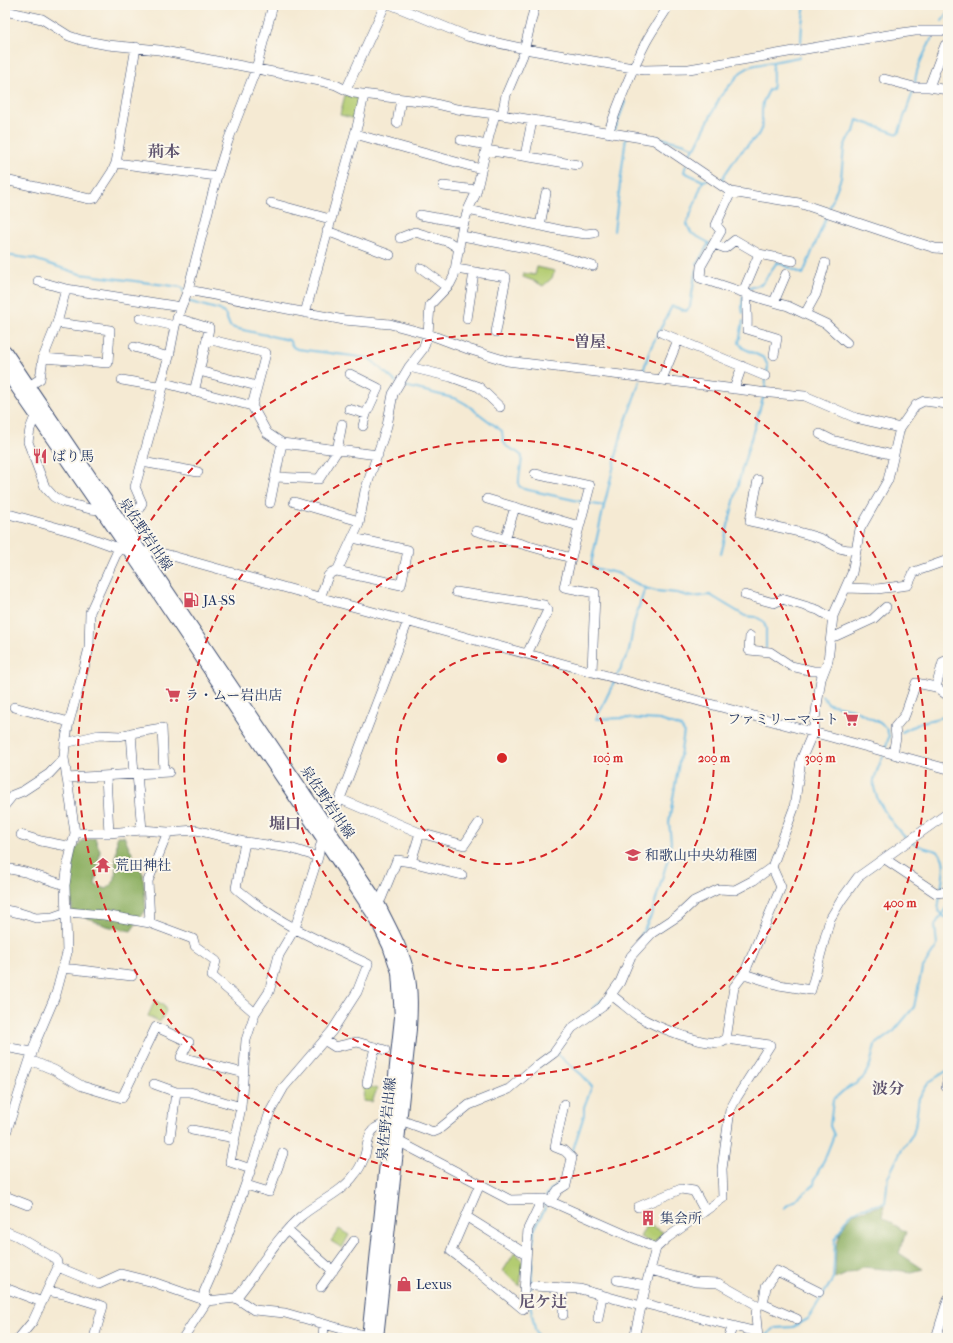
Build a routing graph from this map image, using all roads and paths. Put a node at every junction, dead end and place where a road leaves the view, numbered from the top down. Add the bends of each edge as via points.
1 (273, 5) edge
2 (385, 5) edge
3 (392, 5) edge
4 (535, 5) edge
5 (669, 5) edge
6 (19, 9) edge
7 (5, 11) edge
8 (948, 31) edge
9 (945, 45) dead end
10 (136, 47) junction
11 (525, 49) junction
12 (256, 69) junction
13 (633, 69) junction
14 (884, 79) dead end
15 (928, 87) junction
16 (346, 90) junction
17 (948, 90) edge
18 (364, 95) junction
19 (401, 99) junction
20 (499, 114) junction
21 (532, 121) junction
22 (397, 123) dead end
23 (608, 133) junction
24 (355, 134) junction
25 (461, 140) dead end
26 (486, 148) junction
27 (525, 156) junction
28 (116, 163) junction
29 (578, 166) dead end
30 (481, 169) junction
31 (217, 176) junction
32 (5, 180) edge
33 (443, 186) dead end
34 (476, 190) junction
35 (731, 192) junction
36 (546, 193) dead end
37 (271, 203) dead end
38 (468, 210) junction
39 (420, 215) dead end
40 (330, 220) junction
41 (464, 224) junction
42 (540, 226) junction
43 (327, 231) junction
44 (594, 233) dead end
45 (462, 236) junction
46 (400, 238) dead end
47 (714, 244) junction
48 (460, 249) junction
49 (948, 249) edge
50 (760, 254) junction
51 (390, 256) dead end
52 (792, 261) dead end
53 (825, 263) dead end
54 (593, 266) dead end
55 (421, 268) dead end
56 (456, 269) junction
57 (474, 272) junction
58 (786, 274) dead end
59 (38, 281) dead end
60 (447, 287) junction
61 (66, 289) junction
62 (745, 293) junction
63 (184, 299) junction
64 (774, 302) junction
65 (305, 313) junction
66 (805, 314) junction
67 (140, 318) dead end
68 (467, 320) dead end
69 (176, 322) junction
70 (57, 323) junction
71 (496, 332) dead end
72 (662, 333) dead end
73 (428, 334) junction
74 (207, 339) junction
75 (678, 340) junction
76 (847, 343) dead end
77 (134, 347) dead end
78 (5, 351) edge
79 (774, 355) dead end
80 (169, 357) junction
81 (43, 358) junction
82 (742, 366) junction
83 (409, 367) junction
84 (5, 370) edge
85 (199, 371) junction
86 (350, 374) dead end
87 (765, 376) dead end
88 (662, 379) junction
89 (122, 380) dead end
90 (162, 384) junction
91 (257, 386) junction
92 (378, 388) junction
93 (397, 388) junction
94 (24, 389) junction
95 (734, 389) junction
96 (194, 392) junction
97 (948, 402) edge
98 (252, 406) junction
99 (500, 407) dead end
100 (349, 409) dead end
101 (36, 414) junction
102 (366, 414) junction
103 (342, 424) dead end
104 (363, 426) dead end
105 (900, 428) junction
106 (820, 434) dead end
107 (282, 443) junction
108 (337, 451) junction
109 (378, 455) junction
110 (893, 455) junction
111 (142, 462) junction
112 (198, 472) dead end
113 (535, 474) dead end
114 (275, 477) junction
115 (758, 480) dead end
116 (487, 499) dead end
117 (294, 502) dead end
118 (270, 503) dead end
119 (514, 507) junction
120 (100, 510) junction
121 (5, 513) edge
122 (359, 521) junction
123 (580, 526) junction
124 (476, 531) dead end
125 (353, 538) junction
126 (505, 540) junction
127 (123, 541) junction
128 (856, 550) junction
129 (136, 553) junction
130 (571, 558) junction
131 (948, 560) edge
132 (337, 571) junction
133 (846, 588) junction
134 (456, 592) dead end
135 (745, 595) dead end
136 (320, 598) junction
137 (886, 607) dead end
138 (833, 619) junction
139 (408, 621) junction
140 (831, 635) junction
141 (750, 636) dead end
142 (527, 654) junction
143 (948, 660) edge
144 (592, 672) junction
145 (822, 675) junction
146 (936, 687) junction
147 (948, 696) edge
148 (14, 707) dead end
149 (68, 722) junction
150 (813, 732) junction
151 (131, 733) junction
152 (65, 743) junction
153 (893, 754) junction
154 (64, 758) junction
155 (948, 769) edge
156 (136, 774) junction
157 (106, 776) junction
158 (67, 778) junction
159 (340, 799) junction
160 (5, 805) edge
161 (948, 813) edge
162 (479, 823) dead end
163 (142, 830) junction
164 (168, 832) junction
165 (75, 833) junction
166 (420, 833) junction
167 (109, 834) junction
168 (21, 835) dead end
169 (326, 835) junction
170 (245, 842) junction
171 (72, 847) junction
172 (318, 857) junction
173 (885, 859) junction
174 (411, 862) junction
175 (772, 867) junction
176 (5, 868) edge
177 (462, 875) dead end
178 (65, 885) junction
179 (948, 889) edge
180 (377, 901) junction
181 (5, 910) edge
182 (67, 912) junction
183 (150, 923) junction
184 (295, 928) junction
185 (63, 968) junction
186 (744, 974) junction
187 (132, 976) dead end
188 (611, 995) junction
189 (255, 1013) junction
190 (726, 1039) junction
191 (324, 1040) junction
192 (5, 1047) edge
193 (375, 1047) junction
194 (385, 1050) dead end
195 (31, 1056) junction
196 (244, 1073) junction
197 (948, 1076) edge
198 (367, 1083) dead end
199 (154, 1084) dead end
200 (946, 1088) dead end
201 (176, 1092) junction
202 (564, 1104) dead end
203 (241, 1107) junction
204 (396, 1123) junction
205 (192, 1130) dead end
206 (5, 1136) edge
207 (170, 1138) dead end
208 (235, 1138) junction
209 (394, 1140) junction
210 (283, 1153) dead end
211 (251, 1169) junction
212 (480, 1184) junction
213 (246, 1185) junction
214 (5, 1196) edge
215 (535, 1199) junction
216 (550, 1202) junction
217 (28, 1204) dead end
218 (638, 1207) dead end
219 (705, 1211) junction
220 (467, 1217) junction
221 (287, 1230) junction
222 (5, 1231) edge
223 (354, 1241) dead end
224 (656, 1248) junction
225 (526, 1254) junction
226 (58, 1267) junction
227 (650, 1270) junction
228 (333, 1271) junction
229 (617, 1280) dead end
230 (646, 1285) junction
231 (534, 1286) dead end
232 (321, 1287) dead end
233 (5, 1288) edge
234 (563, 1288) junction
235 (47, 1291) junction
236 (819, 1292) dead end
237 (602, 1296) junction
238 (236, 1298) junction
239 (948, 1299) edge
240 (208, 1301) junction
241 (42, 1302) junction
242 (641, 1304) junction
243 (760, 1304) junction
244 (563, 1315) dead end
245 (598, 1319) dead end
246 (797, 1320) dead end
247 (324, 1324) junction
248 (733, 1326) junction
249 (758, 1335) edge
250 (19, 1338) edge
251 (94, 1338) edge
252 (183, 1338) edge
253 (323, 1338) edge
254 (372, 1338) edge
255 (635, 1338) edge
256 (728, 1338) edge
257 (936, 1338) edge

1 - 12 street
2 - 16 street
3 - 11 street via 467,36
4 - 11 street
5 - 13 street via 647,40
6 - 7 street
6 - 10 street via 42,18 81,40
8 - 13 street via 915,31 689,69
9 - 15 street
10 - 12 street
10 - 28 street
11 - 13 street
11 - 20 street
12 - 16 street via 336,85
12 - 31 street
13 - 23 street
14 - 15 street via 914,87
15 - 17 street
16 - 18 street
18 - 19 street
18 - 24 street
19 - 20 street
19 - 22 street
20 - 21 street
20 - 26 street
21 - 23 street
21 - 27 street
23 - 35 street via 654,140
24 - 30 street
24 - 40 street
25 - 26 street
26 - 27 street
26 - 30 street
27 - 29 street
28 - 31 street
28 - 32 street via 95,198 90,199
30 - 34 street
31 - 63 street
33 - 34 street
34 - 38 street
35 - 47 street via 716,225 721,231
35 - 49 street via 799,203 935,248
36 - 42 street
37 - 40 street
38 - 41 street
38 - 42 street
39 - 41 street
40 - 43 street
41 - 45 street
42 - 44 street via 586,234
43 - 51 street
43 - 65 street
45 - 48 street
45 - 54 street via 547,252
46 - 48 street via 415,232 449,242
47 - 50 street via 725,248 735,240
47 - 62 street via 701,266 700,278
48 - 56 street
50 - 52 street
50 - 62 street
53 - 66 street via 816,294
55 - 60 street
56 - 57 street
56 - 60 street
57 - 68 street
57 - 71 street via 506,278
58 - 64 street
59 - 61 street
60 - 73 street via 430,305
61 - 63 street
61 - 70 street
62 - 64 street
62 - 79 street via 747,329 777,338
63 - 65 street
63 - 69 street
64 - 66 street
65 - 73 street via 390,324
66 - 76 street via 826,324
67 - 69 street
69 - 74 street via 209,328
69 - 80 street
70 - 81 street
70 - 81 street via 110,330 108,363
72 - 75 street
73 - 83 street via 423,349
73 - 88 street via 507,361
74 - 85 street
74 - 91 street via 266,353
75 - 82 street
75 - 88 street
77 - 80 street
78 - 94 main road, 泉佐野岩出線
80 - 90 street
81 - 94 street via 40,379
82 - 87 street
82 - 95 street
83 - 93 street
83 - 99 street via 479,387
84 - 94 main road, 泉佐野岩出線
85 - 91 street
85 - 96 street
86 - 92 street
88 - 95 street
89 - 90 street
90 - 96 street
90 - 111 street
91 - 98 street
92 - 93 street
92 - 102 street
93 - 109 street
94 - 101 main road, 泉佐野岩出線
94 - 127 main road, 泉佐野岩出線
95 - 105 street via 805,396 856,418
96 - 98 street
97 - 105 street via 924,401 916,405
98 - 107 street via 267,433
100 - 102 street
101 - 120 main road, 泉佐野岩出線
101 - 120 street via 28,442 45,487 63,502
102 - 104 street
103 - 108 street
105 - 110 street
106 - 110 street via 832,440
107 - 108 street
107 - 114 street
108 - 109 street
108 - 114 street via 319,479
109 - 122 street
110 - 128 street via 888,480 860,529
111 - 112 street
111 - 127 street via 135,487 142,503
113 - 123 street via 590,486
114 - 118 street
115 - 128 street via 750,521 818,537 846,551
116 - 119 street
117 - 122 street
119 - 123 street
119 - 126 street
120 - 127 main road, 泉佐野岩出線
121 - 127 street via 77,533
122 - 125 street
123 - 130 street
124 - 126 street
125 - 132 street
125 - 132 street via 408,550 401,584
126 - 130 street
127 - 129 main road, 泉佐野岩出線
127 - 149 street via 90,612 89,648
128 - 133 street
129 - 136 street via 152,551 169,555
129 - 169 main road, 泉佐野岩出線
130 - 144 street via 564,587 595,593
131 - 133 street via 914,572 908,585 877,589
132 - 136 street via 328,576
133 - 138 street
134 - 142 street via 544,605 548,610
135 - 138 street via 774,603 782,599 818,610
136 - 139 street
137 - 140 street via 873,619 836,636
138 - 140 street
139 - 142 street
139 - 159 street
140 - 145 street via 828,661
141 - 145 street via 748,650 770,652 791,666
142 - 144 street
143 - 146 street via 943,662
144 - 150 street
145 - 150 street
146 - 147 street
146 - 153 street via 916,683 905,715 895,727
148 - 149 street
149 - 152 street
150 - 153 street
150 - 175 street via 801,760 794,808
151 - 152 street
151 - 156 street
151 - 156 street via 162,728 167,772
152 - 154 street
153 - 155 street
154 - 158 street
154 - 160 street via 49,774 14,794
156 - 157 street
156 - 163 street
157 - 158 street
157 - 167 street
158 - 165 street
159 - 166 street
159 - 169 street
161 - 173 street
162 - 166 street via 464,845
163 - 164 street
163 - 167 street
164 - 170 street via 196,830
164 - 183 street via 148,881
165 - 167 street
165 - 171 street
166 - 174 street
168 - 171 street
169 - 172 street
169 - 180 main road, 泉佐野岩出線
169 - 204 main road, 泉佐野岩出線 via 375,917 398,972 401,1016
170 - 172 street via 290,848
170 - 184 street via 236,888 262,910
171 - 178 street
172 - 184 street
173 - 179 street via 936,893
173 - 186 street via 858,877 830,919 811,990 779,985
174 - 177 street
174 - 180 street via 397,860 381,899
175 - 186 street via 782,887
175 - 188 street via 735,890 719,889 694,901 678,916 652,933 632,956
176 - 178 street
178 - 182 street
180 - 204 main road, 泉佐野岩出線 via 399,945 408,973 411,1002 410,1029
181 - 182 street via 36,918 53,917
182 - 183 street
182 - 185 street via 67,953
183 - 189 street via 193,939 195,946 216,961 212,976
184 - 189 street via 279,955 269,992
184 - 191 street via 368,964 357,992
185 - 187 street
185 - 195 street via 56,994
186 - 190 street via 734,987
188 - 190 street via 637,1016 661,1027 702,1041 720,1042
188 - 204 street via 602,1007 572,1028 554,1053 509,1089 469,1105 433,1132 406,1122
189 - 196 street via 246,1040
190 - 219 street via 770,1045 730,1110 722,1169 724,1198
191 - 193 street via 335,1047 358,1042
191 - 211 street via 284,1087 270,1112
192 - 195 street
193 - 194 street
193 - 198 street
195 - 196 street via 82,1086 122,1098 156,1027 188,1042 181,1057
195 - 206 street
196 - 203 street
197 - 200 street
199 - 201 street
201 - 203 street via 190,1092
201 - 207 street
202 - 216 street via 555,1147 565,1151 572,1158 566,1185 558,1190
203 - 208 street
204 - 209 main road, 泉佐野岩出線
204 - 221 street via 383,1125 373,1131 355,1175
205 - 208 street
208 - 211 street via 230,1162
209 - 212 street
209 - 254 main road, 泉佐野岩出線
210 - 213 street via 269,1192
211 - 213 street
212 - 215 street via 510,1200
212 - 220 street
213 - 240 street via 204,1292
214 - 217 street
215 - 216 street
215 - 225 street via 539,1206 528,1229
216 - 224 street
218 - 219 street via 681,1189 694,1191
219 - 224 street
220 - 225 street
220 - 225 street via 451,1251 523,1309
221 - 228 street
221 - 238 street
222 - 226 street via 56,1259
223 - 228 street
224 - 227 street
226 - 235 street
226 - 240 street via 99,1284 121,1274
227 - 230 street
227 - 243 street via 695,1282 718,1283
228 - 232 street
229 - 230 street
230 - 242 street
231 - 234 street
233 - 241 street
234 - 237 street
234 - 244 street
235 - 241 street
235 - 251 street via 103,1306
236 - 243 street via 777,1271 766,1287
237 - 242 street
237 - 245 street
238 - 240 street
238 - 247 street via 254,1310 285,1312
239 - 257 street
240 - 252 street
241 - 250 street via 33,1321
242 - 248 street
242 - 255 street
243 - 246 street
243 - 249 street via 756,1317
247 - 253 street
247 - 254 street
248 - 249 street
248 - 256 street

